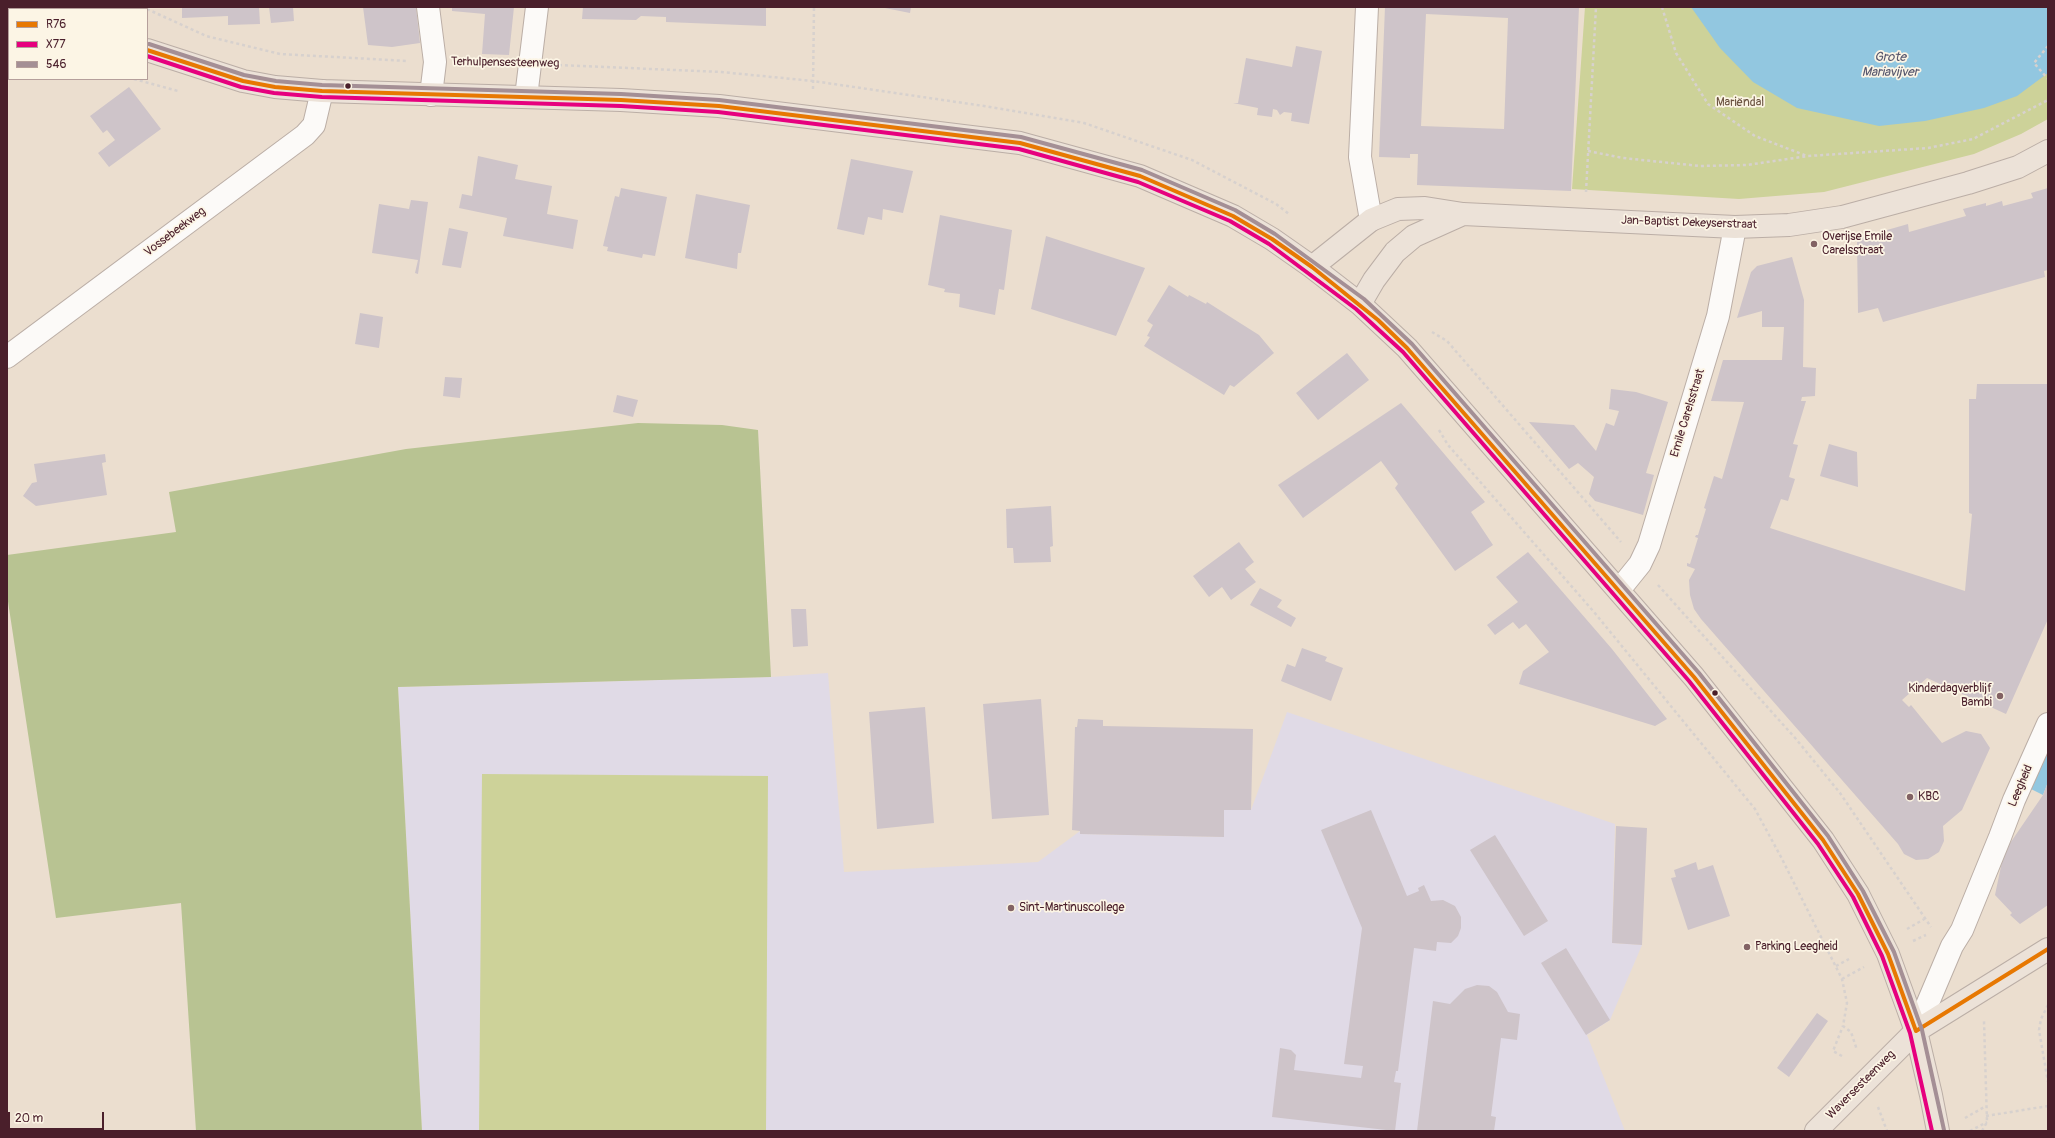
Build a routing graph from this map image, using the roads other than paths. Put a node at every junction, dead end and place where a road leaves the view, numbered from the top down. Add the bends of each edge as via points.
1 (428, 7) edge
2 (537, 7) edge
3 (1367, 7) edge
4 (148, 50) edge
5 (322, 91) junction
6 (430, 95) junction
7 (526, 98) junction
8 (2048, 151) edge
9 (1463, 214) junction
10 (1371, 220) junction
11 (1736, 227) junction
12 (1312, 267) junction
13 (1360, 304) junction
14 (7, 357) edge
15 (1618, 590) junction
16 (2048, 724) edge
17 (2048, 949) edge
18 (1916, 1031) junction
19 (1816, 1131) edge
20 (1938, 1131) edge

1 - 6 street via 435,62
2 - 7 street
3 - 10 street via 1360,157
4 - 5 main road via 243,81
5 - 6 main road
5 - 14 street, Vossebeekweg via 314,125 305,135
6 - 7 main road
7 - 12 main road via 719,106 1020,143 1140,176 1232,216 1272,239
8 - 11 main road, Jan-Baptist Dekeyserstraat via 2018,167 1842,217 1789,225
9 - 10 main road, Jan-Baptist Dekeyserstraat via 1425,208 1398,209
9 - 11 main road, Jan-Baptist Dekeyserstraat
9 - 13 main road, Jan-Baptist Dekeyserstraat via 1414,236 1396,252 1374,280
10 - 12 main road, Jan-Baptist Dekeyserstraat
11 - 15 street, Emile Carelsstraat via 1718,316 1649,545 1640,564
12 - 13 main road
13 - 15 main road via 1407,348
15 - 18 main road via 1694,677 1823,840 1858,894 1888,954
16 - 18 street, Leegheid via 2014,800 1962,930 1952,946
17 - 18 main road, Waversesteenweg
18 - 19 main road, Waversesteenweg
18 - 20 main road

